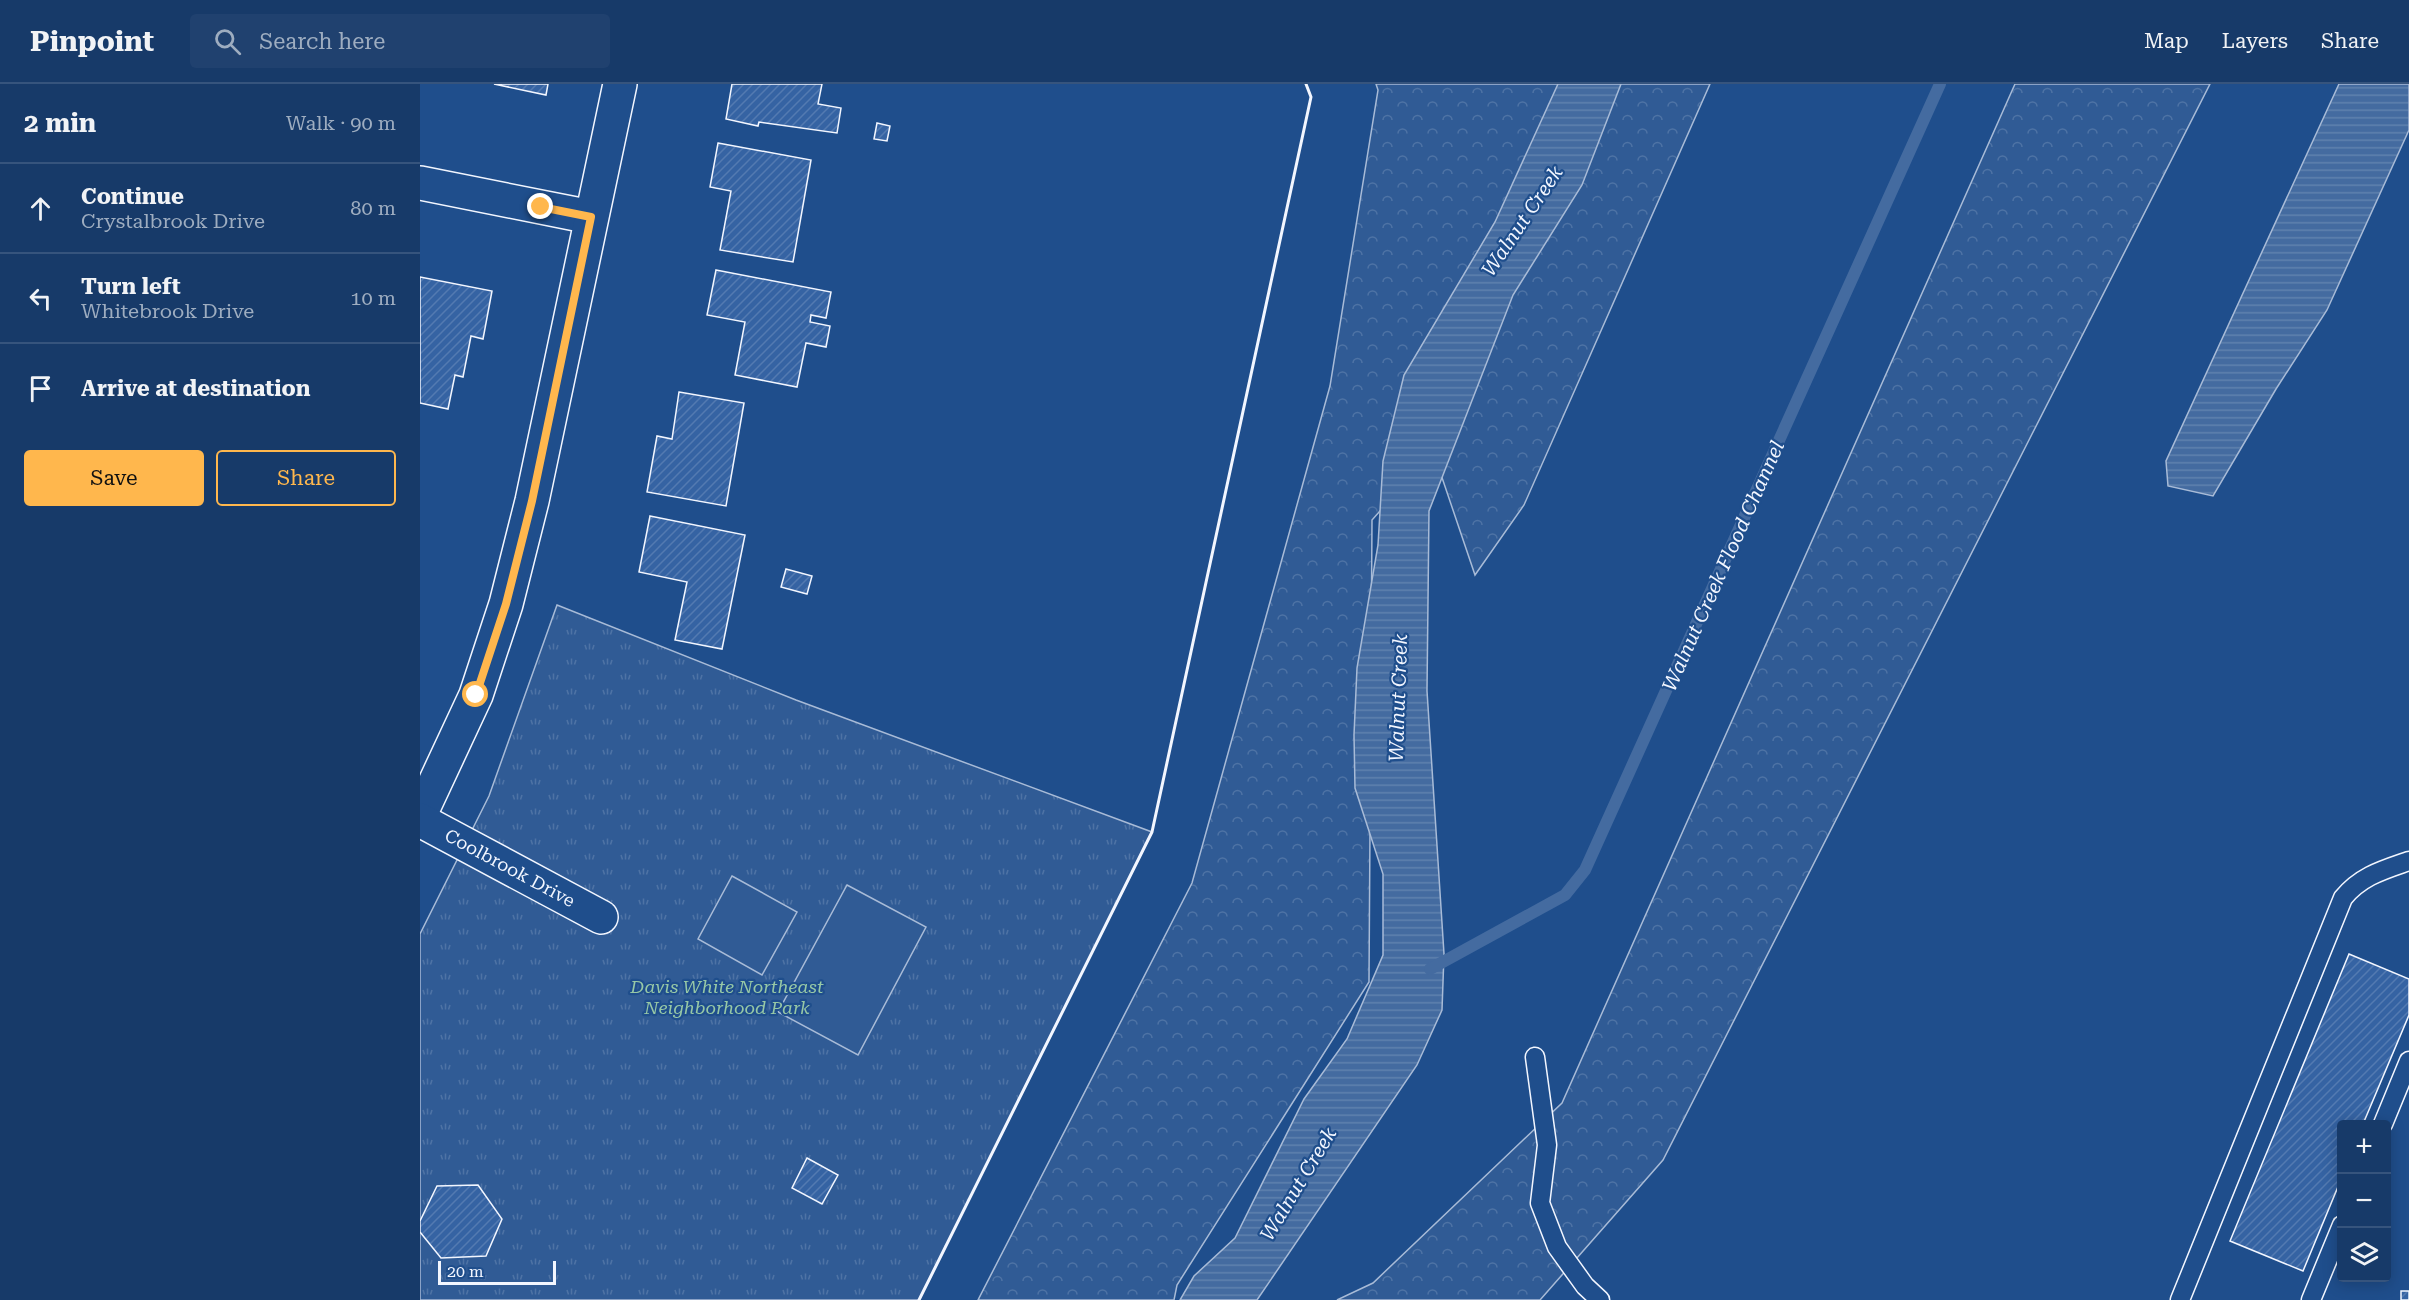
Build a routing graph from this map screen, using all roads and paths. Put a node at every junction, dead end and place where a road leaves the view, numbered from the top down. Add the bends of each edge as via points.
1 (620, 84) edge
2 (420, 183) edge
3 (591, 217) junction
4 (420, 817) edge
5 (2409, 861) edge
6 (601, 917) dead end
7 (1535, 1057) dead end
8 (2409, 1061) edge
9 (2385, 1120) edge
10 (2341, 1228) edge
11 (1600, 1300) edge
12 (2180, 1300) edge
13 (2311, 1300) edge

1 - 3 street
2 - 3 street
3 - 4 street via 532,501 506,604 476,695
4 - 6 street, Coolbrook Drive
5 - 12 lane via 2354,884 2343,898
7 - 11 lane via 1546,1145 1540,1203 1557,1247
8 - 9 lane
10 - 13 lane

